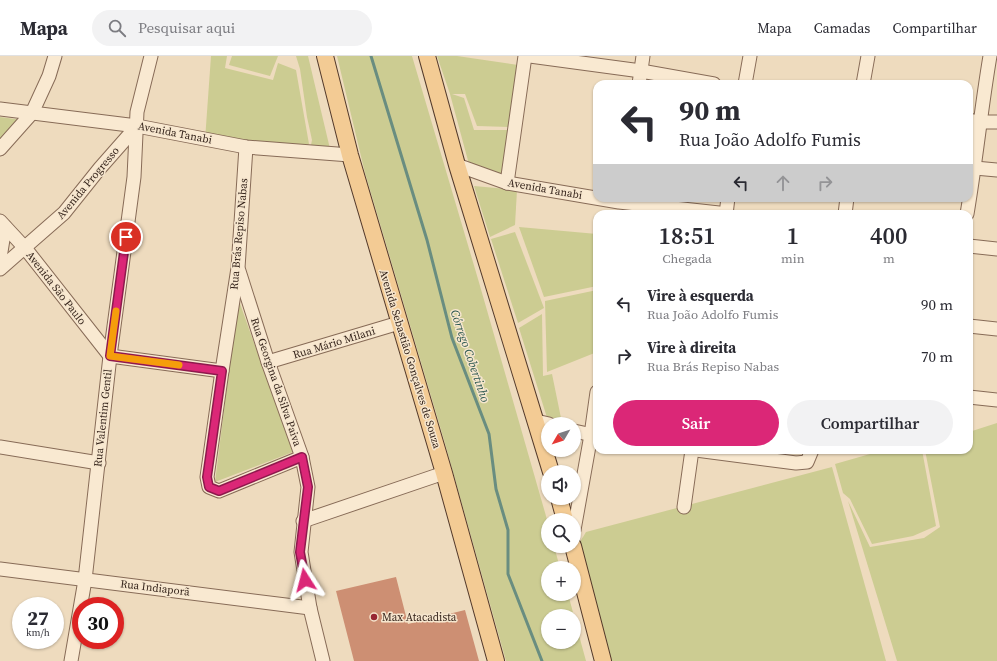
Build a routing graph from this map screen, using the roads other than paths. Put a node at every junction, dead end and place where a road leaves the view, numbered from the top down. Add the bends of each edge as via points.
1 (55, 56) edge
2 (151, 56) edge
3 (325, 56) edge
4 (525, 56) edge
5 (530, 56) edge
6 (643, 56) edge
7 (750, 56) edge
8 (868, 56) edge
9 (990, 56) edge
10 (428, 57) edge
11 (640, 78) edge
12 (665, 80) edge
13 (746, 80) edge
14 (864, 80) edge
15 (0, 109) edge
16 (32, 113) junction
17 (974, 121) edge
18 (997, 122) edge
19 (137, 126) junction
20 (246, 147) junction
21 (0, 149) edge
22 (350, 155) junction
23 (457, 166) junction
24 (975, 168) junction
25 (997, 170) edge
26 (482, 175) junction
27 (973, 180) edge
28 (506, 183) junction
29 (465, 191) junction
30 (593, 200) edge
31 (604, 202) edge
32 (619, 205) edge
33 (679, 210) edge
34 (2, 224) edge
35 (973, 246) edge
36 (25, 248) junction
37 (997, 249) edge
38 (0, 258) edge
39 (238, 268) junction
40 (0, 269) edge
41 (400, 323) junction
42 (973, 326) edge
43 (997, 329) edge
44 (110, 356) junction
45 (268, 362) junction
46 (222, 371) junction
47 (973, 397) edge
48 (997, 400) edge
49 (541, 419) edge
50 (581, 432) edge
51 (593, 436) edge
52 (593, 439) edge
53 (0, 447) edge
54 (691, 454) edge
55 (727, 454) edge
56 (810, 456) edge
57 (302, 457) junction
58 (98, 462) junction
59 (444, 473) junction
60 (684, 507) dead end
61 (569, 513) edge
62 (304, 521) junction
63 (575, 553) edge
64 (0, 569) edge
65 (85, 580) junction
66 (310, 608) junction
67 (71, 661) edge
68 (323, 661) edge
69 (496, 661) edge
70 (603, 661) edge

1 - 16 street
2 - 19 street, Rua Valentim Gentil via 137,112
3 - 22 main road, Avenida Sebastião Gonçalves de Souza
4 - 28 street
5 - 11 street
6 - 11 street
7 - 13 street
8 - 14 street
9 - 17 street
10 - 23 main road
11 - 12 street
15 - 16 street, Avenida Tanabi
16 - 19 street, Avenida Tanabi
16 - 21 street
17 - 18 street
17 - 24 street
19 - 20 street, Avenida Tanabi
19 - 36 street, Avenida Progresso via 64,213
19 - 44 street, Rua Valentim Gentil via 134,177
20 - 22 street, Avenida Tanabi
20 - 39 street, Rua Brás Repiso Nabas
22 - 41 main road, Avenida Sebastião Gonçalves de Souza
23 - 26 street, Avenida Tanabi
23 - 29 main road
24 - 25 street
24 - 27 street
26 - 28 street, Avenida Tanabi
26 - 29 street via 476,177
28 - 30 street, Avenida Tanabi
29 - 49 main road
31 - 32 street, Avenida Tanabi
32 - 33 street, Avenida Tanabi
34 - 36 street, Avenida São Paulo
34 - 38 street
35 - 37 street
36 - 40 street, Avenida Progresso
36 - 44 street, Avenida São Paulo
39 - 45 street, Rua Georgina da Silva Paiva
39 - 46 street, Rua Brás Repiso Nabas
41 - 45 street, Rua Mário Milani
41 - 59 main road, Avenida Sebastião Gonçalves de Souza
42 - 43 street
44 - 46 street
44 - 58 street, Rua Valentim Gentil
45 - 57 street, Rua Georgina da Silva Paiva
46 - 57 street, Rua Brás Repiso Nabas via 207,477 209,487 219,491
47 - 48 street
50 - 51 street
52 - 61 street
53 - 58 street
54 - 60 street
55 - 56 street via 796,463
57 - 62 street, Rua Georgina da Silva Paiva via 308,487
58 - 65 street, Rua Valentim Gentil
59 - 62 street
59 - 69 main road, Avenida Sebastião Gonçalves de Souza
62 - 66 street, Rua Georgina da Silva Paiva via 300,552
63 - 70 main road
64 - 65 street, Rua Indiaporã
65 - 66 street, Rua Indiaporã
65 - 67 street, Rua Valentim Gentil
66 - 68 street, Rua Georgina da Silva Paiva

